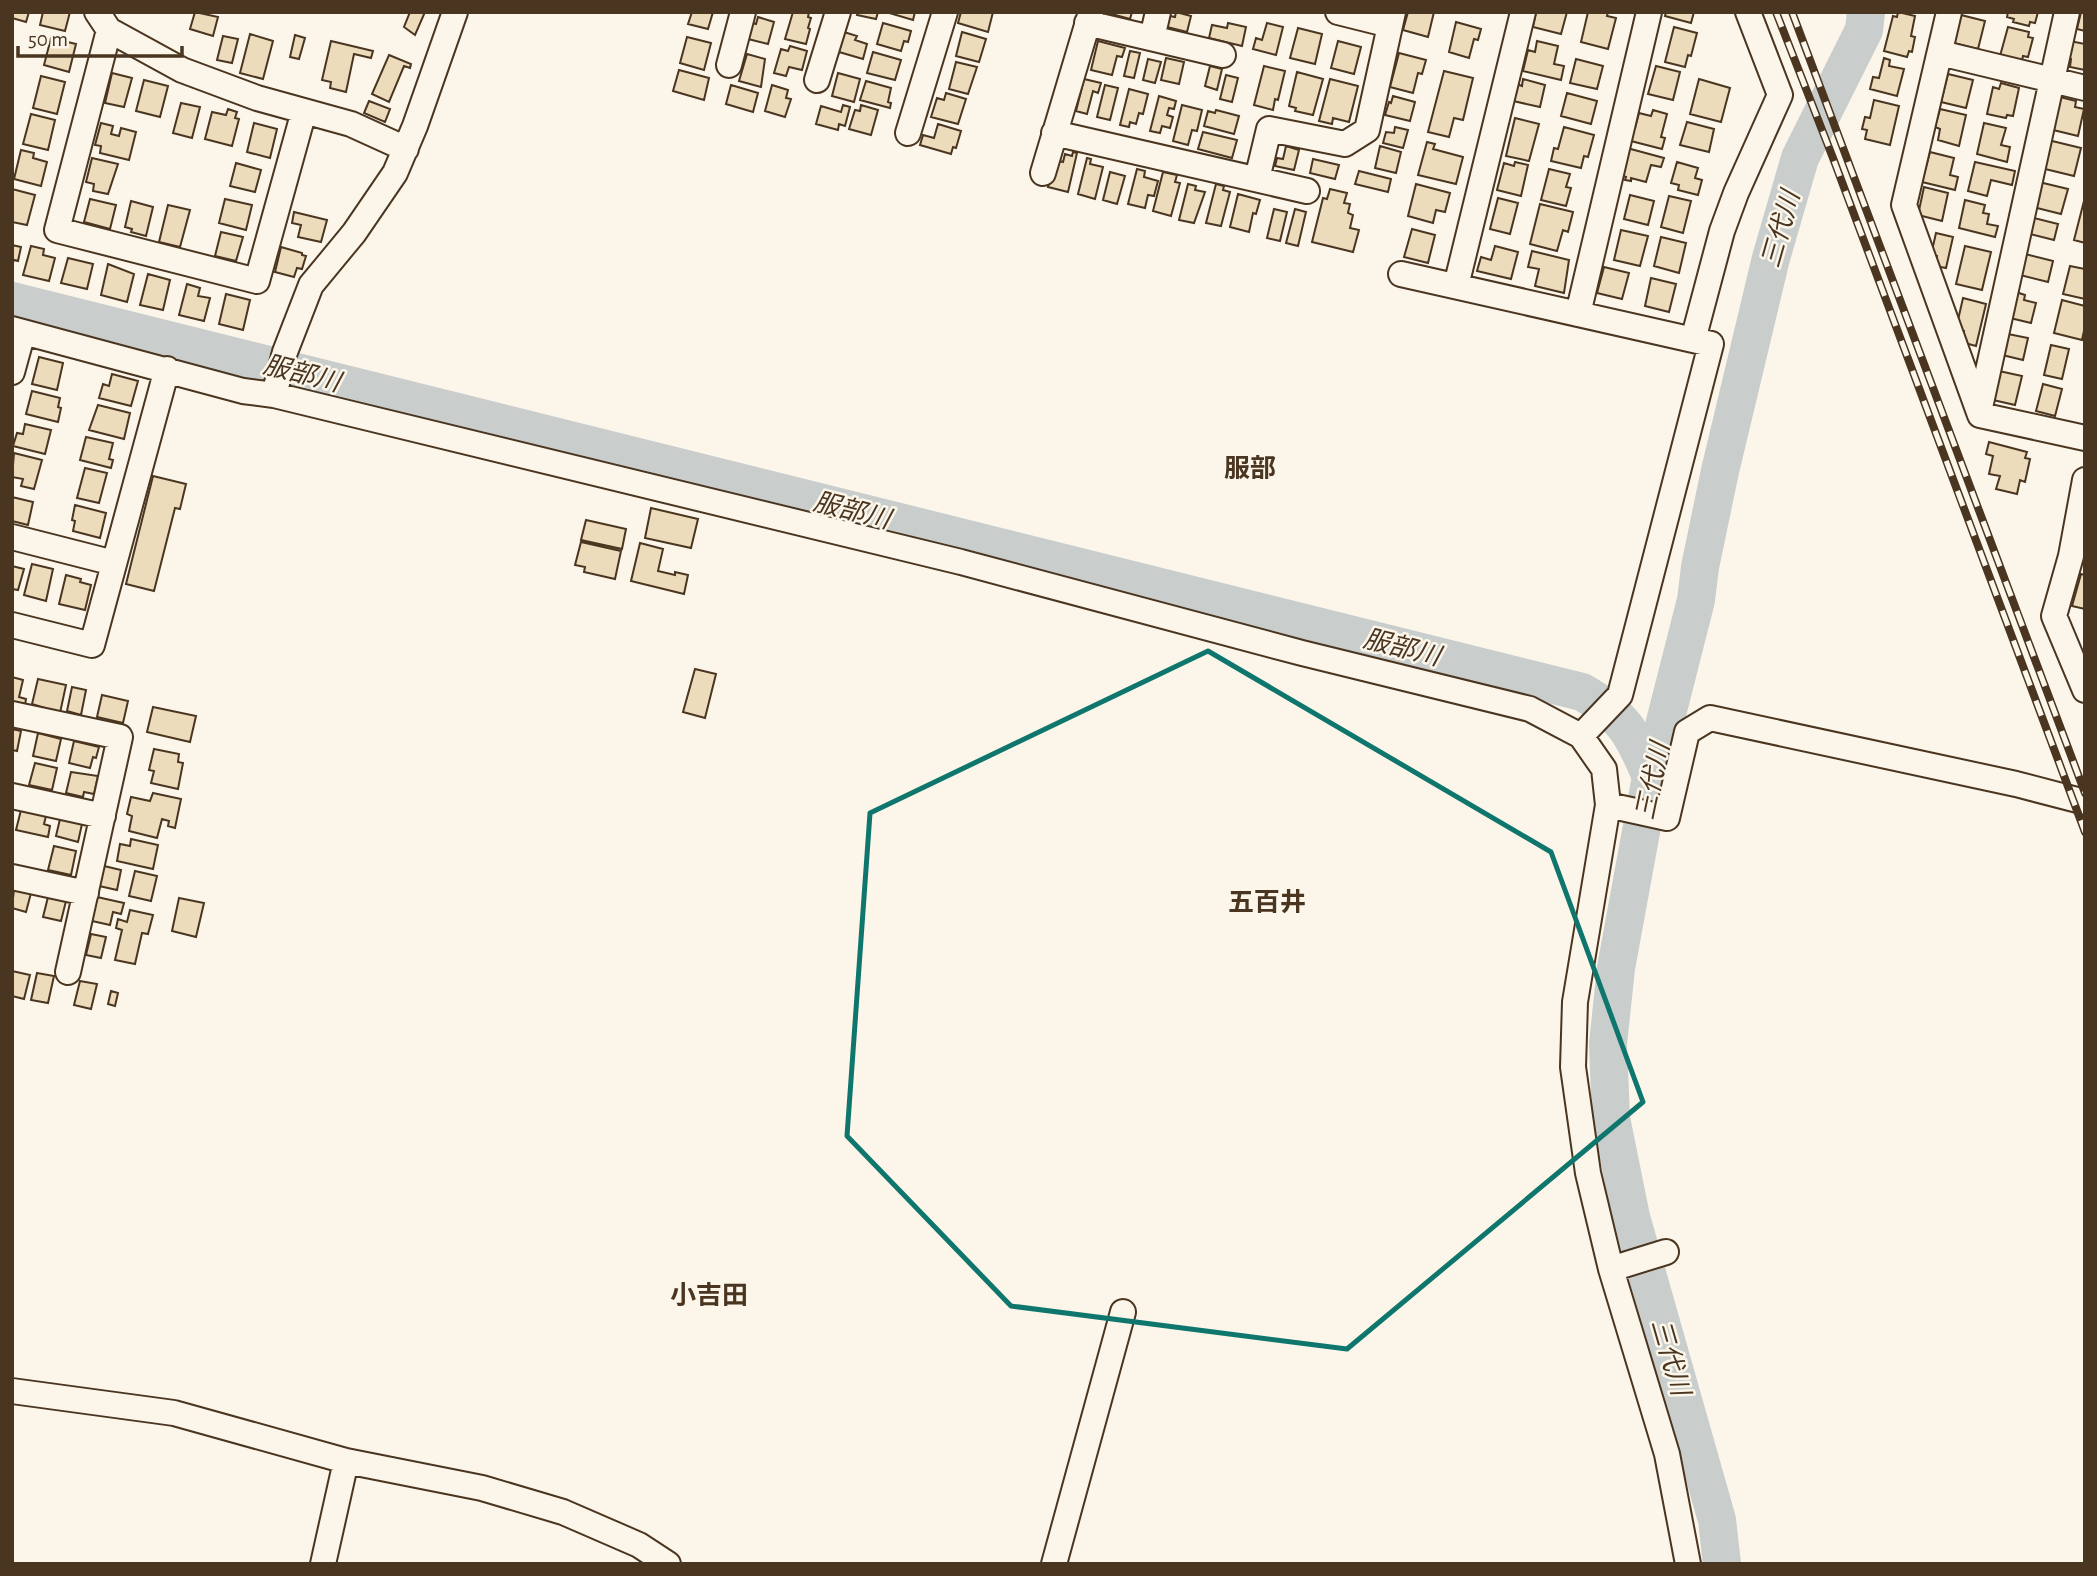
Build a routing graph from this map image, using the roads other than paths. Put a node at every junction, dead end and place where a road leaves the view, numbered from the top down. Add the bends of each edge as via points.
1 (455, 12) edge
2 (743, 12) edge
3 (838, 12) edge
4 (946, 12) edge
5 (1158, 12) edge
6 (1338, 12) edge
7 (1523, 12) edge
8 (1649, 12) edge
9 (1748, 12) edge
10 (1949, 12) edge
11 (2067, 12) edge
12 (1089, 18) edge
13 (1392, 19) edge
14 (103, 21) edge
15 (1152, 38) junction
16 (1940, 53) junction
17 (1223, 55) dead end
18 (729, 65) dead end
19 (817, 80) dead end
20 (2051, 80) junction
21 (2085, 88) edge
22 (303, 111) junction
23 (1055, 132) junction
24 (908, 133) dead end
25 (406, 149) junction
26 (1043, 173) dead end
27 (1257, 179) junction
28 (1307, 191) dead end
29 (1401, 274) dead end
30 (1456, 286) junction
31 (1578, 314) junction
32 (17, 331) edge
33 (1693, 340) junction
34 (167, 369) junction
35 (12, 372) edge
36 (274, 395) junction
37 (1979, 412) junction
38 (2085, 438) edge
39 (2085, 480) edge
40 (12, 537) edge
41 (2078, 558) edge
42 (114, 564) junction
43 (12, 625) edge
44 (2083, 682) edge
45 (12, 714) edge
46 (1585, 731) junction
47 (12, 796) edge
48 (2085, 802) edge
49 (1611, 806) junction
50 (103, 816) junction
51 (12, 877) edge
52 (86, 893) junction
53 (68, 972) dead end
54 (1664, 1253) dead end
55 (1613, 1268) junction
56 (1123, 1312) dead end
57 (12, 1391) edge
58 (346, 1461) junction
59 (323, 1564) edge
60 (668, 1564) edge
61 (1054, 1564) edge
62 (1688, 1564) edge

1 - 25 street
2 - 18 street
3 - 19 street
4 - 24 street
5 - 15 street
6 - 13 street
7 - 30 street
8 - 31 street
9 - 33 street via 1780,95 1727,218
10 - 16 street
11 - 20 street
12 - 15 street
12 - 23 street
13 - 27 street via 1367,130 1345,144 1269,129
14 - 22 street via 181,70
14 - 22 street via 57,230 257,281
15 - 17 street
16 - 20 street
16 - 37 street via 1904,205
20 - 21 street
20 - 37 street
22 - 25 street via 351,124
23 - 26 street
23 - 27 street
25 - 36 street via 396,173 312,285 285,352
27 - 28 street
29 - 30 street
30 - 31 street
31 - 33 street
32 - 34 street
32 - 35 street
33 - 46 street via 1711,344 1620,695
34 - 36 street
34 - 42 street
36 - 46 street via 948,559 1530,709
37 - 38 street
39 - 41 street
40 - 42 street
41 - 44 street via 2054,616
42 - 43 street via 92,645
45 - 50 street via 121,737
46 - 49 street via 1604,769
47 - 50 street
48 - 49 street via 1710,718 1687,732 1667,818
49 - 55 street via 1575,1002 1573,1067 1588,1173
50 - 52 street
51 - 52 street
52 - 53 street
54 - 55 street
55 - 62 street via 1667,1454
56 - 61 street
57 - 58 street via 174,1413
58 - 59 street
58 - 60 street via 482,1488 563,1512 639,1545

